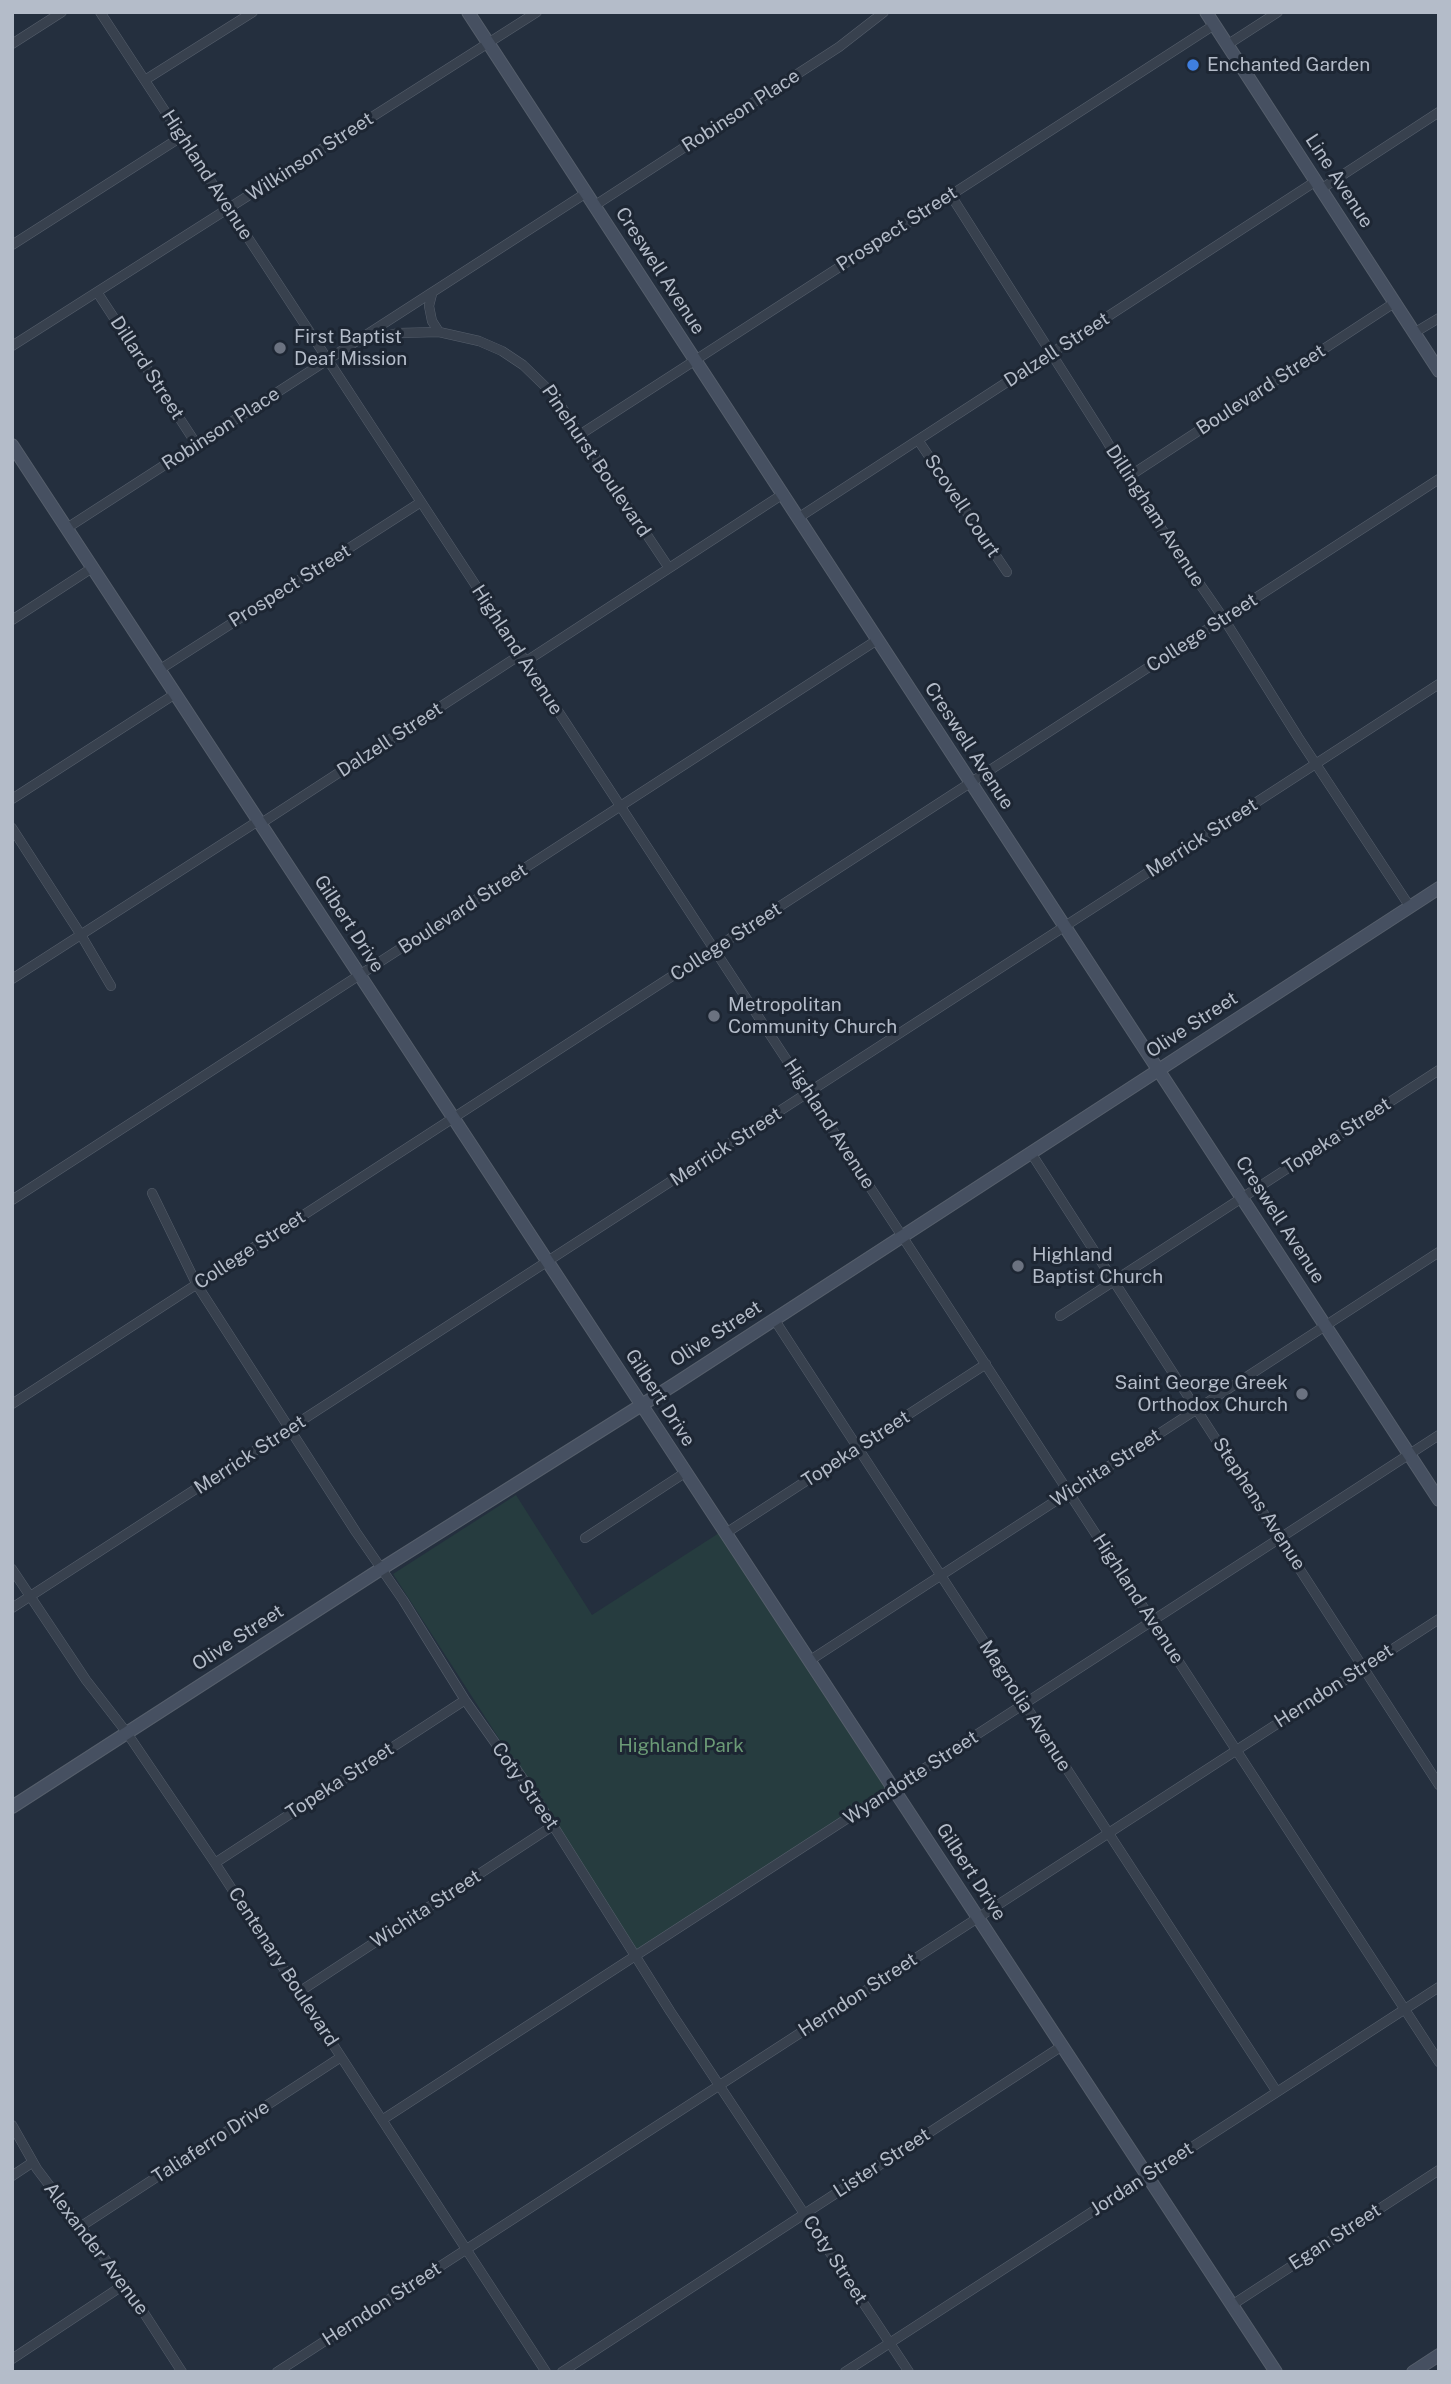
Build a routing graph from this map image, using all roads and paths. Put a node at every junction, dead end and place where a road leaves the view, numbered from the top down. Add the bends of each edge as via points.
1 (62, 12) edge
2 (100, 12) edge
3 (253, 12) edge
4 (468, 12) edge
5 (537, 12) edge
6 (884, 12) edge
7 (1206, 12) edge
8 (1278, 12) edge
9 (1214, 25) junction
10 (489, 43) junction
11 (12, 44) edge
12 (1227, 45) junction
13 (145, 80) junction
14 (1439, 112) edge
15 (181, 137) junction
16 (1318, 185) junction
17 (586, 193) junction
18 (950, 194) junction
19 (594, 205) junction
20 (229, 209) junction
21 (12, 244) edge
22 (97, 292) junction
23 (432, 294) junction
24 (1394, 303) junction
25 (1439, 318) edge
26 (439, 332) junction
27 (1414, 333) junction
28 (355, 344) junction
29 (12, 346) edge
30 (1050, 354) junction
31 (327, 360) junction
32 (695, 360) junction
33 (1439, 371) edge
34 (581, 434) junction
35 (918, 440) junction
36 (12, 445) edge
37 (197, 445) junction
38 (1128, 477) junction
39 (1439, 479) edge
40 (783, 495) junction
41 (421, 502) junction
42 (799, 518) junction
43 (67, 528) junction
44 (92, 568) junction
45 (669, 569) junction
46 (1007, 572) dead end
47 (1224, 619) junction
48 (12, 620) edge
49 (877, 639) junction
50 (523, 658) junction
51 (159, 670) junction
52 (1439, 684) edge
53 (175, 694) junction
54 (1316, 764) junction
55 (971, 783) junction
56 (12, 799) edge
57 (620, 807) junction
58 (259, 822) junction
59 (12, 828) edge
60 (1439, 888) edge
61 (1410, 907) junction
62 (1065, 927) junction
63 (81, 935) junction
64 (714, 950) junction
65 (360, 975) junction
66 (12, 979) edge
67 (111, 986) dead end
68 (1158, 1070) junction
69 (1439, 1070) edge
70 (808, 1093) junction
71 (454, 1119) junction
72 (1031, 1153) junction
73 (152, 1193) dead end
74 (1243, 1198) junction
75 (12, 1200) edge
76 (902, 1236) junction
77 (1439, 1252) edge
78 (548, 1262) junction
79 (1114, 1280) junction
80 (197, 1285) junction
81 (1060, 1316) dead end
82 (774, 1319) junction
83 (1325, 1326) junction
84 (986, 1364) junction
85 (12, 1404) edge
86 (641, 1404) junction
87 (1198, 1409) junction
88 (291, 1428) junction
89 (1439, 1435) edge
90 (857, 1448) junction
91 (1409, 1454) junction
92 (686, 1472) junction
93 (1069, 1492) junction
94 (1439, 1500) edge
95 (726, 1533) junction
96 (585, 1538) dead end
97 (1281, 1538) junction
98 (12, 1569) edge
99 (381, 1569) junction
100 (941, 1576) junction
101 (30, 1596) junction
102 (12, 1608) edge
103 (1439, 1619) edge
104 (1152, 1621) junction
105 (809, 1661) junction
106 (1363, 1667) junction
107 (465, 1700) junction
108 (1024, 1704) junction
109 (127, 1733) junction
110 (1236, 1749) junction
111 (1439, 1785) edge
112 (894, 1790) junction
113 (12, 1807) edge
114 (554, 1825) junction
115 (1107, 1833) junction
116 (215, 1863) junction
117 (977, 1917) junction
118 (636, 1956) junction
119 (1439, 1987) edge
120 (299, 1992) junction
121 (1404, 2009) junction
122 (1062, 2046) junction
123 (341, 2057) junction
124 (1439, 2062) edge
125 (720, 2084) junction
126 (1277, 2092) junction
127 (382, 2120) junction
128 (12, 2125) edge
129 (33, 2162) junction
130 (1439, 2170) edge
131 (1147, 2175) junction
132 (12, 2176) edge
133 (805, 2214) junction
134 (80, 2227) junction
135 (467, 2249) junction
136 (125, 2284) junction
137 (1232, 2305) junction
138 (890, 2343) junction
139 (1439, 2355) edge
140 (12, 2360) edge
141 (182, 2372) edge
142 (277, 2372) edge
143 (545, 2372) edge
144 (562, 2372) edge
145 (845, 2372) edge
146 (908, 2372) edge
147 (1276, 2372) edge
148 (1413, 2372) edge

1 - 11 street
2 - 13 street, Highland Avenue
3 - 13 street
4 - 10 street, Creswell Avenue
5 - 10 street, Wilkinson Street
6 - 19 street, Robinson Place via 839,47
7 - 9 street, Line Avenue
8 - 12 street
9 - 12 street, Line Avenue
9 - 18 street, Prospect Street
10 - 17 street, Creswell Avenue
10 - 20 street, Wilkinson Street
12 - 16 street, Line Avenue
13 - 15 street, Highland Avenue
14 - 16 street, Dalzell Street
15 - 20 street, Highland Avenue
15 - 21 street
16 - 24 street, Line Avenue
16 - 30 street, Dalzell Street
17 - 19 street, Creswell Avenue
17 - 23 street, Robinson Place
18 - 30 street, Dillingham Avenue
18 - 32 street, Prospect Street
19 - 32 street, Creswell Avenue
20 - 22 street, Wilkinson Street
20 - 31 street, Highland Avenue
22 - 29 street, Wilkinson Street
22 - 37 street, Dillard Street
23 - 26 street via 430,314
23 - 28 street, Robinson Place
24 - 27 street, Line Avenue
24 - 38 street, Boulevard Street
25 - 27 street
26 - 28 street, Pinehurst Boulevard via 398,333
26 - 34 street, Pinehurst Boulevard via 479,341 523,365 553,394
27 - 33 street, Line Avenue
28 - 31 street, Robinson Place
30 - 35 street, Dalzell Street
30 - 38 street, Dillingham Avenue
31 - 37 street, Robinson Place
31 - 41 street, Highland Avenue
32 - 34 street, Prospect Street
32 - 40 street, Creswell Avenue
34 - 45 street, Pinehurst Boulevard
35 - 42 street, Dalzell Street
35 - 46 street, Scovell Court
36 - 43 street, Gilbert Drive
37 - 43 street, Robinson Place
38 - 47 street, Dillingham Avenue
39 - 47 street, College Street
40 - 42 street, Creswell Avenue
40 - 45 street, Dalzell Street
41 - 50 street, Highland Avenue
41 - 51 street, Prospect Street
42 - 49 street, Creswell Avenue
43 - 44 street, Gilbert Drive
44 - 48 street
44 - 51 street, Gilbert Drive
45 - 50 street, Dalzell Street
47 - 54 street, Dillingham Avenue
47 - 55 street, College Street
49 - 55 street, Creswell Avenue
49 - 57 street, Boulevard Street
50 - 57 street, Highland Avenue
50 - 58 street, Dalzell Street
51 - 53 street, Gilbert Drive
52 - 54 street, Merrick Street
53 - 56 street
53 - 58 street, Gilbert Drive
54 - 61 street, Dillingham Avenue
54 - 62 street, Merrick Street
55 - 62 street, Creswell Avenue
55 - 64 street, College Street
57 - 64 street, Highland Avenue
57 - 65 street, Boulevard Street
58 - 63 street, Dalzell Street
58 - 65 street, Gilbert Drive
59 - 63 street
60 - 61 street, Olive Street
61 - 68 street, Olive Street
62 - 68 street, Creswell Avenue
62 - 70 street, Merrick Street
63 - 66 street, Dalzell Street
63 - 67 street
64 - 70 street, Highland Avenue
64 - 71 street, College Street
65 - 71 street, Gilbert Drive
65 - 75 street, Boulevard Street
68 - 72 street, Olive Street
68 - 74 street, Creswell Avenue
69 - 74 street, Topeka Street
70 - 76 street, Highland Avenue
70 - 78 street, Merrick Street
71 - 78 street, Gilbert Drive
71 - 80 street, College Street
72 - 76 street, Olive Street
72 - 79 street, Stephens Avenue
73 - 80 street, Coty Street
74 - 79 street, Topeka Street
74 - 83 street, Creswell Avenue
76 - 82 street, Olive Street
76 - 84 street, Highland Avenue
77 - 83 street, Wichita Street
78 - 86 street, Gilbert Drive
78 - 88 street, Merrick Street
79 - 81 street, Topeka Street
79 - 87 street, Stephens Avenue
80 - 85 street, College Street
80 - 88 street, Coty Street
82 - 86 street, Olive Street
82 - 90 street, Magnolia Avenue
83 - 87 street, Wichita Street
83 - 91 street, Creswell Avenue
84 - 90 street, Topeka Street
84 - 93 street, Highland Avenue
86 - 92 street, Gilbert Drive
86 - 99 street, Olive Street
87 - 93 street, Wichita Street
87 - 97 street, Stephens Avenue
88 - 99 street, Coty Street
88 - 101 street, Merrick Street
89 - 91 street, Wyandotte Street
90 - 95 street, Topeka Street
90 - 100 street, Magnolia Avenue
91 - 94 street, Creswell Avenue
91 - 97 street, Wyandotte Street
92 - 95 street, Gilbert Drive
92 - 96 street
93 - 100 street, Wichita Street
93 - 104 street, Highland Avenue
95 - 105 street, Gilbert Drive
97 - 104 street, Wyandotte Street
97 - 106 street, Stephens Avenue
98 - 101 street, Centenary Boulevard
99 - 107 street, Coty Street
99 - 109 street, Olive Street
100 - 105 street, Wichita Street
100 - 108 street, Magnolia Avenue
101 - 102 street, Merrick Street
101 - 109 street, Centenary Boulevard
103 - 106 street, Herndon Street
104 - 108 street, Wyandotte Street
104 - 110 street, Highland Avenue
105 - 112 street, Gilbert Drive
106 - 110 street, Herndon Street
106 - 111 street, Stephens Avenue
107 - 114 street, Coty Street
107 - 116 street, Topeka Street
108 - 112 street, Wyandotte Street
108 - 115 street, Magnolia Avenue
109 - 113 street, Olive Street
109 - 116 street, Centenary Boulevard
110 - 115 street, Herndon Street
110 - 121 street, Highland Avenue
112 - 117 street, Gilbert Drive
112 - 118 street, Wyandotte Street
114 - 118 street, Coty Street
114 - 120 street, Wichita Street
115 - 117 street, Herndon Street
115 - 126 street, Magnolia Avenue
116 - 120 street, Centenary Boulevard
117 - 122 street, Gilbert Drive
117 - 125 street, Herndon Street
118 - 125 street, Coty Street
118 - 127 street, Wyandotte Street
119 - 121 street, Jordan Street
120 - 123 street, Centenary Boulevard
121 - 124 street, Highland Avenue
121 - 126 street, Jordan Street
122 - 131 street, Gilbert Drive
122 - 133 street, Lister Street
123 - 127 street, Centenary Boulevard
123 - 134 street, Taliaferro Drive
125 - 133 street, Coty Street
125 - 135 street, Herndon Street
126 - 131 street, Jordan Street
127 - 135 street, Centenary Boulevard
128 - 129 street, Alexander Avenue
129 - 132 street
129 - 134 street, Alexander Avenue
130 - 137 street, Egan Street
131 - 137 street, Gilbert Drive
131 - 138 street, Jordan Street
133 - 138 street, Coty Street
133 - 144 street, Lister Street
134 - 136 street, Alexander Avenue
135 - 142 street, Herndon Street
135 - 143 street, Centenary Boulevard
136 - 140 street
136 - 141 street, Alexander Avenue
137 - 147 street, Gilbert Drive
138 - 145 street, Jordan Street
138 - 146 street, Coty Street
139 - 148 street

